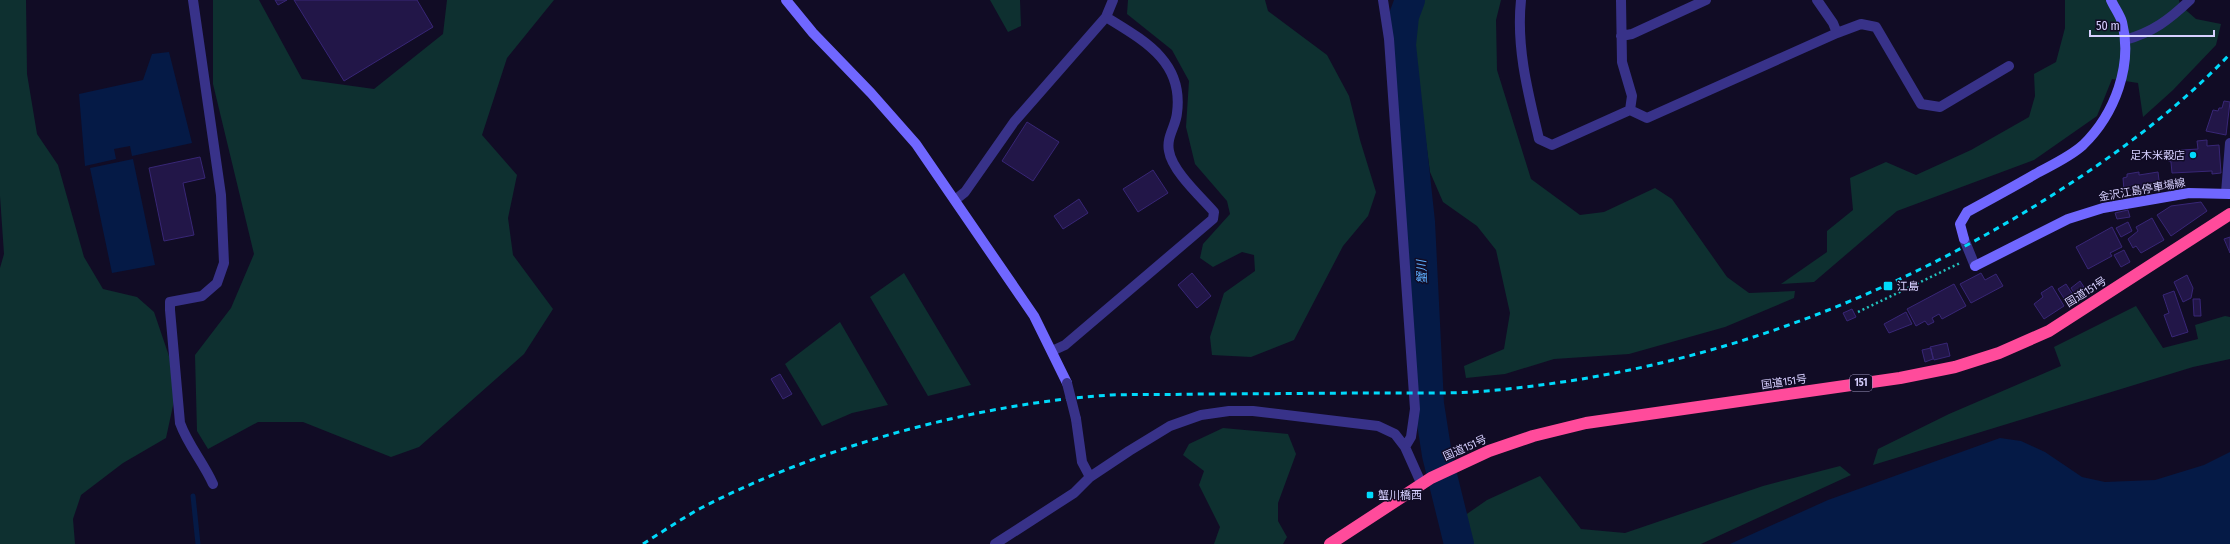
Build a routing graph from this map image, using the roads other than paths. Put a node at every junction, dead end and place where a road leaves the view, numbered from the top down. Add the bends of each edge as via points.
1 (193, 0) edge
2 (786, 0) edge
3 (1113, 0) edge
4 (1383, 0) edge
5 (1521, 0) edge
6 (1621, 0) edge
7 (1706, 0) edge
8 (1817, 0) edge
9 (2111, 0) edge
10 (2190, 0) edge
11 (1106, 17) junction
12 (1836, 33) junction
13 (1621, 36) junction
14 (2125, 40) junction
15 (2009, 66) dead end
16 (1630, 110) junction
17 (2230, 143) edge
18 (2228, 194) edge
19 (956, 200) junction
20 (2230, 214) edge
21 (1052, 351) junction
22 (1405, 447) junction
23 (1090, 477) junction
24 (1427, 482) junction
25 (213, 484) dead end
26 (995, 544) edge
27 (1330, 544) edge

1 - 25 street via 221,195 224,263 217,283 202,296 170,302 170,310 180,423 185,437
2 - 19 street via 916,144
3 - 11 street
4 - 22 street via 1415,409 1410,437
5 - 16 street via 1520,35 1527,88 1540,138 1552,145
6 - 13 street
7 - 13 street via 1632,34
8 - 12 street via 1833,23
9 - 14 street via 2121,20
10 - 14 street via 2170,20 2144,34
11 - 19 street via 1014,122 965,192
11 - 21 street via 1162,56 1173,74 1178,113 1169,139 1169,151 1173,164 1214,212 1213,219 1065,345
12 - 15 street via 1861,24 1876,27 1920,104 1940,107
12 - 16 street via 1647,118
13 - 16 street via 1622,62 1632,96
14 - 18 street, 金沢江島停車場線 via 2124,65 2117,95 2101,125 2082,146 2062,160 1967,212 1960,224 1973,262 2068,220 2103,208 2189,193
17 - 18 street
19 - 21 street via 1034,316
20 - 24 highway, 国道151号 / 151 via 2049,331 2000,353 1900,378 1586,423 1489,450
21 - 23 street, bridge via 1067,383 1076,419 1082,462
22 - 23 street via 1395,434 1378,426 1254,411 1229,411 1201,415 1170,426
22 - 24 street
23 - 26 street via 1074,493
24 - 27 highway, 国道151号 / 151

